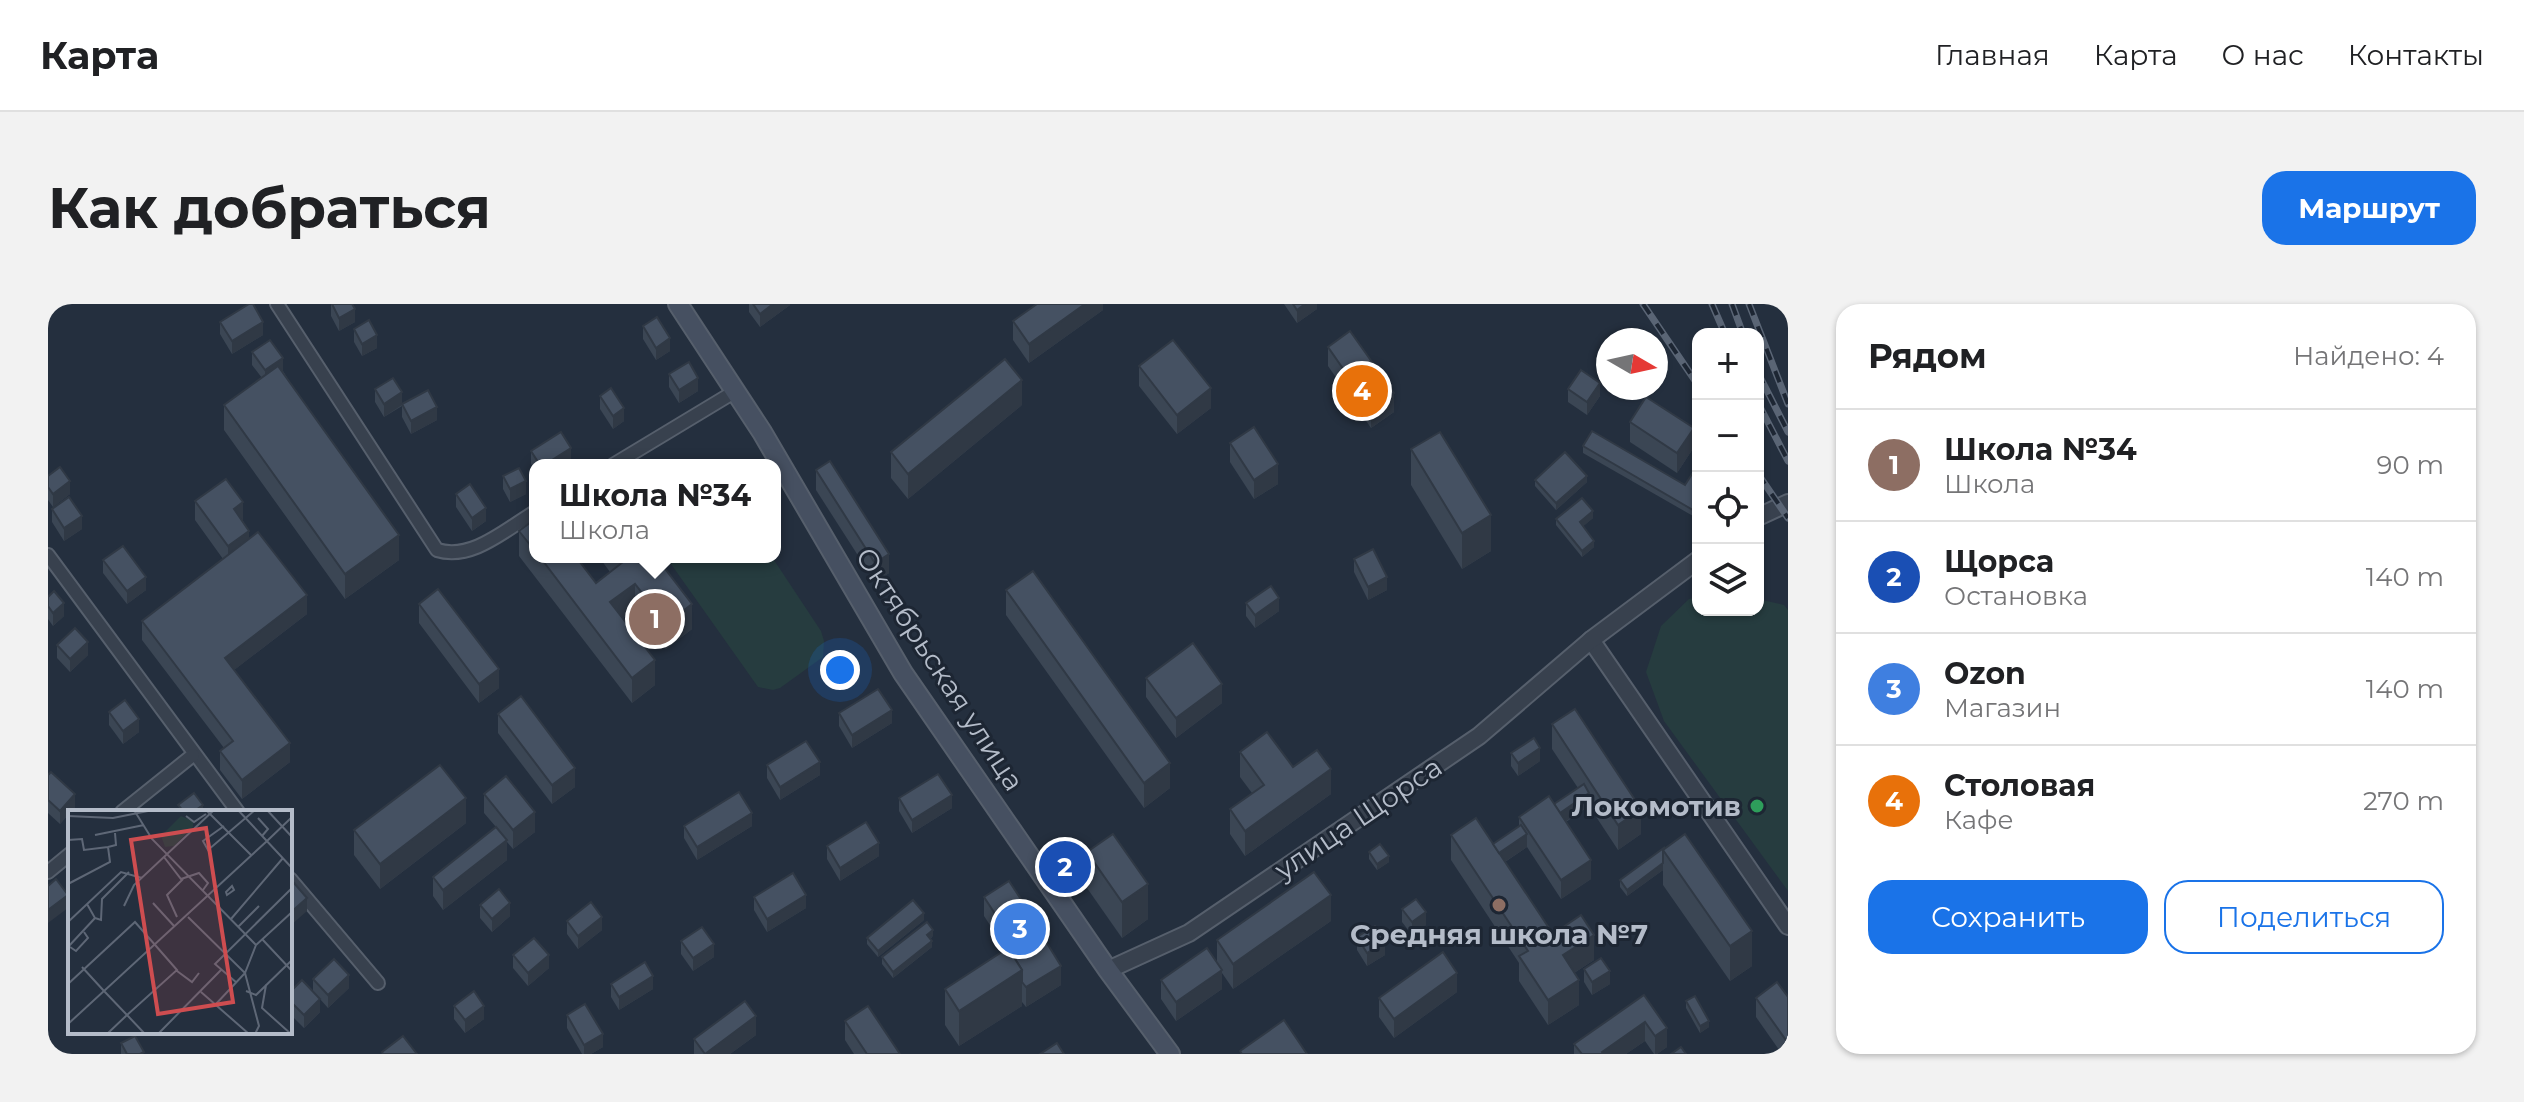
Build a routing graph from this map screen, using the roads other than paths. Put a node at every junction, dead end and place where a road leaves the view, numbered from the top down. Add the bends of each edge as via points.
1 (277, 304) edge
2 (678, 304) edge
3 (734, 392) junction
4 (623, 459) edge
5 (778, 459) edge
6 (781, 464) edge
7 (1788, 503) edge
8 (1764, 514) edge
9 (529, 516) edge
10 (48, 555) edge
11 (1692, 564) edge
12 (1591, 640) junction
13 (193, 755) junction
14 (124, 810) edge
15 (236, 810) edge
16 (68, 856) edge
17 (48, 872) edge
18 (292, 881) edge
19 (1788, 926) edge
20 (1108, 970) junction
21 (378, 983) dead end
22 (1170, 1054) edge

1 - 9 street via 437,550 451,555 474,549
2 - 3 main road, Октябрьская улица
3 - 4 street
3 - 5 main road, Октябрьская улица
6 - 20 main road, Октябрьская улица via 903,673
7 - 8 street
10 - 13 street
11 - 12 street, улица Щорса
12 - 19 street
12 - 20 street, улица Щорса via 1479,736 1312,851 1189,933
13 - 14 street
13 - 15 street
16 - 17 street
18 - 21 street
20 - 22 main road, Октябрьская улица

